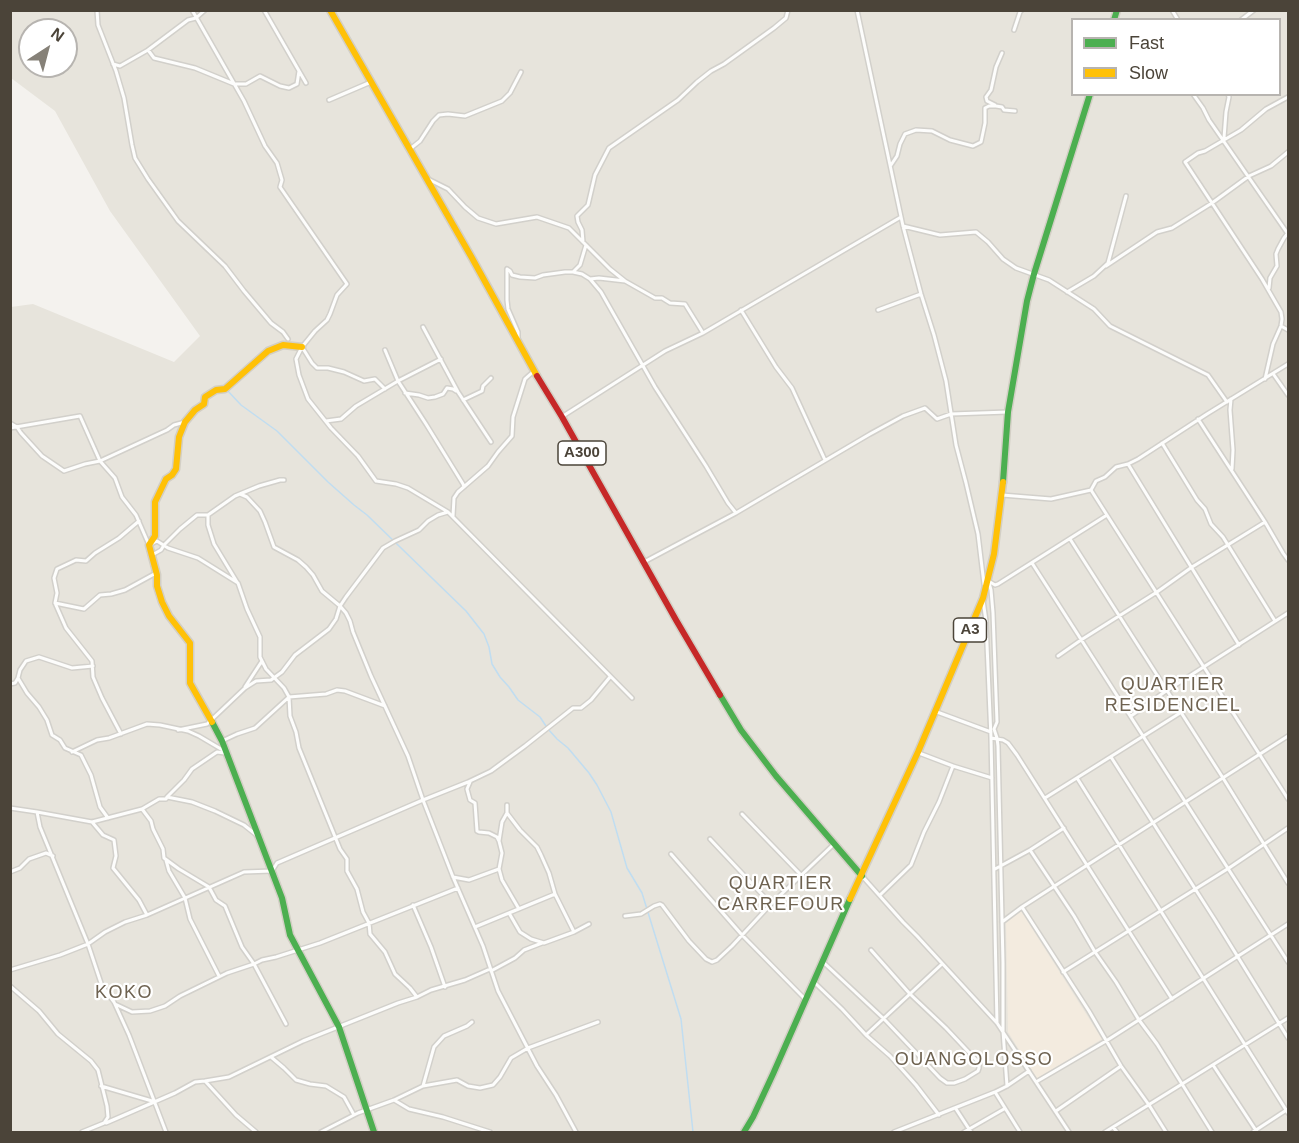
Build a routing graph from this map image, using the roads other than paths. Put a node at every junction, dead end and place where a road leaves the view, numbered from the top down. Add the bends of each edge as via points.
1 (97, 10) edge
2 (192, 10) edge
3 (205, 10) edge
4 (264, 10) edge
5 (330, 10) edge
6 (788, 10) edge
7 (857, 10) edge
8 (1022, 10) edge
9 (196, 18) junction
10 (1014, 30) dead end
11 (148, 50) junction
12 (1002, 53) dead end
13 (113, 64) junction
14 (300, 71) junction
15 (521, 72) dead end
16 (371, 82) junction
17 (306, 83) dead end
18 (234, 84) junction
19 (1089, 96) edge
20 (1194, 96) edge
21 (1229, 96) edge
22 (1288, 97) edge
23 (329, 100) dead end
24 (996, 106) junction
25 (1015, 111) dead end
26 (1224, 140) junction
27 (410, 149) junction
28 (1288, 152) edge
29 (891, 165) junction
30 (1249, 176) junction
31 (426, 179) junction
32 (1126, 196) dead end
33 (1212, 202) junction
34 (901, 218) junction
35 (903, 226) junction
36 (1288, 233) edge
37 (584, 244) junction
38 (1106, 266) junction
39 (573, 272) junction
40 (1034, 274) junction
41 (590, 279) junction
42 (625, 281) junction
43 (1268, 290) junction
44 (1067, 292) junction
45 (921, 294) junction
46 (741, 310) junction
47 (878, 310) dead end
48 (1281, 326) junction
49 (423, 327) dead end
50 (1288, 330) edge
51 (703, 333) junction
52 (288, 339) dead end
53 (518, 340) junction
54 (302, 346) junction
55 (385, 350) dead end
56 (441, 359) junction
57 (1288, 364) edge
58 (642, 366) junction
59 (534, 371) junction
60 (1274, 374) junction
61 (491, 378) dead end
62 (1265, 379) junction
63 (398, 381) junction
64 (386, 389) junction
65 (458, 392) junction
66 (405, 393) junction
67 (1288, 395) edge
68 (1231, 399) junction
69 (463, 400) junction
70 (1227, 402) junction
71 (1008, 412) junction
72 (951, 414) junction
73 (562, 417) junction
74 (1198, 419) junction
75 (326, 421) junction
76 (185, 422) junction
77 (10, 423) edge
78 (17, 427) junction
79 (10, 428) edge
80 (490, 442) dead end
81 (1162, 443) junction
82 (825, 460) junction
83 (100, 461) junction
84 (1128, 464) junction
85 (1232, 471) junction
86 (284, 480) dead end
87 (464, 487) junction
88 (1091, 490) junction
89 (240, 494) junction
90 (1002, 495) junction
91 (448, 512) junction
92 (736, 513) junction
93 (208, 515) junction
94 (1107, 515) junction
95 (453, 516) junction
96 (139, 521) junction
97 (1265, 522) junction
98 (1070, 539) junction
99 (149, 545) junction
100 (164, 545) junction
101 (1228, 545) junction
102 (1288, 550) edge
103 (1282, 553) junction
104 (152, 555) junction
105 (1288, 560) edge
106 (644, 562) junction
107 (1032, 563) junction
108 (1192, 567) junction
109 (156, 573) junction
110 (988, 582) junction
111 (238, 583) junction
112 (1157, 592) junction
113 (984, 595) junction
114 (55, 603) junction
115 (340, 606) junction
116 (1288, 613) edge
117 (1119, 617) junction
118 (1275, 621) junction
119 (1081, 640) junction
120 (1239, 645) junction
121 (1058, 656) dead end
122 (262, 661) junction
123 (93, 666) junction
124 (1204, 667) junction
125 (611, 677) junction
126 (18, 678) junction
127 (274, 678) junction
128 (10, 684) edge
129 (245, 688) junction
130 (1166, 691) junction
131 (289, 697) junction
132 (632, 698) dead end
133 (385, 706) junction
134 (935, 711) junction
135 (1180, 713) junction
136 (1131, 716) junction
137 (210, 720) junction
138 (178, 730) junction
139 (991, 732) junction
140 (121, 734) junction
141 (1144, 736) junction
142 (1288, 736) edge
143 (992, 738) junction
144 (997, 738) junction
145 (222, 741) junction
146 (72, 752) junction
147 (918, 752) junction
148 (227, 753) junction
149 (1260, 754) junction
150 (1110, 757) junction
151 (953, 766) junction
152 (992, 778) junction
153 (1077, 778) junction
154 (1223, 778) junction
155 (471, 780) junction
156 (167, 797) junction
157 (1045, 798) junction
158 (1288, 799) edge
159 (423, 800) junction
160 (1185, 802) junction
161 (507, 805) dead end
162 (10, 808) edge
163 (142, 809) junction
164 (37, 812) junction
165 (507, 813) junction
166 (742, 814) dead end
167 (108, 818) junction
168 (92, 822) junction
169 (1153, 822) junction
170 (1064, 828) junction
171 (1288, 828) edge
172 (336, 837) junction
173 (259, 838) junction
174 (710, 839) dead end
175 (500, 841) junction
176 (834, 844) junction
177 (1119, 844) junction
178 (1264, 844) junction
179 (1030, 850) junction
180 (671, 854) dead end
181 (53, 856) junction
182 (165, 859) junction
183 (1087, 865) junction
184 (1001, 866) junction
185 (1229, 868) junction
186 (499, 869) junction
187 (994, 869) junction
188 (272, 870) junction
189 (10, 872) edge
190 (801, 875) junction
191 (862, 876) junction
192 (453, 877) junction
193 (1288, 884) edge
194 (209, 887) junction
195 (1054, 887) junction
196 (458, 888) junction
197 (1195, 888) junction
198 (555, 894) junction
199 (879, 895) junction
200 (185, 898) junction
201 (771, 904) junction
202 (413, 905) junction
203 (1022, 907) junction
204 (519, 909) junction
205 (1161, 910) junction
206 (509, 913) junction
207 (147, 915) junction
208 (625, 916) dead end
209 (1002, 922) junction
210 (369, 923) junction
211 (590, 924) dead end
212 (1288, 924) edge
213 (475, 927) junction
214 (1128, 931) junction
215 (574, 932) junction
216 (742, 935) junction
217 (1271, 935) junction
218 (544, 943) junction
219 (88, 944) junction
220 (298, 950) junction
221 (871, 950) dead end
222 (1095, 952) junction
223 (1237, 956) junction
224 (822, 961) junction
225 (1288, 962) edge
226 (10, 964) edge
227 (254, 964) junction
228 (942, 964) junction
229 (12, 970) edge
230 (490, 970) junction
231 (1063, 972) junction
232 (220, 977) junction
233 (1204, 978) junction
234 (814, 982) junction
235 (10, 986) edge
236 (445, 987) junction
237 (910, 994) junction
238 (417, 997) junction
239 (1172, 999) junction
240 (806, 1000) junction
241 (115, 1004) junction
242 (1288, 1018) edge
243 (884, 1019) junction
244 (1139, 1020) junction
245 (472, 1022) dead end
246 (598, 1022) dead end
247 (997, 1023) junction
248 (286, 1024) dead end
249 (1280, 1024) junction
250 (339, 1027) junction
251 (1003, 1031) junction
252 (866, 1035) junction
253 (1288, 1038) edge
254 (1106, 1041) junction
255 (1245, 1045) junction
256 (528, 1048) junction
257 (271, 1057) junction
258 (1213, 1065) junction
259 (1121, 1066) junction
260 (1029, 1071) junction
261 (206, 1081) junction
262 (1036, 1082) junction
263 (1182, 1085) junction
264 (101, 1086) junction
265 (423, 1086) junction
266 (1007, 1086) junction
267 (995, 1092) junction
268 (393, 1100) junction
269 (154, 1102) junction
270 (1149, 1106) junction
271 (956, 1108) junction
272 (1005, 1109) junction
273 (366, 1110) junction
274 (1288, 1111) edge
275 (1055, 1112) junction
276 (354, 1115) junction
277 (939, 1115) junction
278 (104, 1124) junction
279 (1113, 1127) junction
280 (970, 1131) edge
281 (82, 1132) edge
282 (166, 1132) edge
283 (256, 1132) edge
284 (321, 1132) edge
285 (374, 1132) edge
286 (490, 1132) edge
287 (576, 1132) edge
288 (744, 1132) edge
289 (894, 1132) edge
290 (964, 1132) edge
291 (1020, 1132) edge
292 (1069, 1132) edge
293 (1105, 1132) edge
294 (1117, 1132) edge
295 (1166, 1132) edge
296 (1212, 1132) edge
297 (1256, 1132) edge

1 - 13 street via 98,25
2 - 9 street
3 - 9 street
4 - 14 street
5 - 16 main road, A300
6 - 37 street via 786,18 774,28 609,147 595,175 588,205 577,216
7 - 29 street
8 - 10 street
9 - 11 street
9 - 18 street
11 - 13 street via 120,66
11 - 18 street via 154,58 195,68
12 - 24 street via 986,97
13 - 52 street via 135,158 147,179 178,221 225,266
14 - 17 street
14 - 18 street via 297,84 289,88 260,76 246,84
15 - 27 street via 502,100 465,116 439,115
16 - 23 street
16 - 27 main road, A300
18 - 54 street via 277,163 280,187 347,284 336,295 327,320
19 - 40 main road, A3
20 - 26 street
21 - 26 street
22 - 26 street
24 - 25 street
24 - 29 street via 985,108 981,142 973,146 916,130 905,134
26 - 30 street
26 - 33 street via 1185,162
27 - 31 main road, A300
28 - 30 street via 1271,166
29 - 34 street
30 - 33 street
30 - 36 street
31 - 37 street via 448,189 478,218 496,224 537,217 569,228
31 - 53 main road, A300
32 - 38 street
33 - 38 street
33 - 43 street
34 - 35 street
34 - 46 street
35 - 40 street via 940,235 976,232 1003,259
35 - 45 street
36 - 43 street via 1276,254
37 - 39 street via 580,265
37 - 42 street
38 - 44 street
39 - 41 street
39 - 53 street via 534,278 512,275 507,269 508,309
40 - 44 street
40 - 71 main road, A3
41 - 42 street
41 - 58 street
42 - 51 street via 655,298 685,304
43 - 48 street via 1281,312
44 - 70 street via 1094,309 1110,326 1208,375
45 - 47 street
45 - 72 street via 942,365
46 - 51 street
46 - 82 street via 792,388
48 - 50 street
48 - 62 street
49 - 56 street
51 - 58 street
53 - 59 main road, A300
54 - 64 street via 317,368 344,372 364,381 375,379
54 - 75 street via 296,359 299,375 308,399
54 - 76 main road via 283,345 268,351 225,389 205,397 204,404
55 - 63 street
56 - 63 street
56 - 65 street
57 - 60 street
58 - 73 street
58 - 92 street
59 - 73 main road, A300
59 - 87 street via 525,379 510,439
60 - 62 street
60 - 67 street
61 - 69 street via 482,392
62 - 68 street
63 - 64 street
63 - 66 street
64 - 75 street via 340,419
65 - 66 street via 447,388 443,394 428,398
65 - 69 street
66 - 87 street
68 - 70 street
68 - 85 street
69 - 80 street
70 - 74 street
71 - 72 street
71 - 90 main road, A3
72 - 82 street via 937,419 925,408 903,416
72 - 113 street via 978,534
73 - 106 main road, A300
74 - 81 street
74 - 85 street
75 - 91 street via 376,481 408,488
76 - 83 street
76 - 99 main road via 179,437 176,469 166,479 155,502 155,536
77 - 78 street
78 - 79 street
78 - 83 street via 42,456 64,471
78 - 83 street via 80,416
81 - 84 street
81 - 101 street
82 - 92 street
83 - 96 street via 115,478 122,497
84 - 88 street via 1096,481
84 - 108 street
85 - 97 street
86 - 89 street
87 - 95 street via 454,498
88 - 90 street via 1051,499
88 - 94 street
89 - 93 street
89 - 115 street via 260,511 274,547 306,567 322,591
90 - 110 main road, A3
91 - 95 street
91 - 115 street via 383,548
92 - 106 street
93 - 100 street via 197,516
93 - 111 street via 214,544
94 - 98 street
94 - 112 street
95 - 125 street
96 - 99 street
96 - 114 street via 86,561 76,560 57,568
97 - 101 street
97 - 103 street
98 - 107 street
98 - 117 street
99 - 100 street via 157,540
99 - 104 main road
100 - 104 street
100 - 111 street via 198,558
101 - 108 street
101 - 118 street
102 - 103 street
103 - 105 street
104 - 109 main road
106 - 176 main road, A300 via 741,730
107 - 110 street via 998,584
107 - 119 street
108 - 112 street
108 - 120 street
109 - 114 street via 125,590 100,595 84,609
109 - 137 main road via 169,616 190,643 190,683
110 - 113 main road, A3
110 - 144 street via 993,614
111 - 122 street via 260,637
112 - 117 street
112 - 124 street
113 - 134 main road, A3
113 - 139 street
114 - 123 street via 66,628
115 - 127 street via 329,629 294,655
115 - 133 street
116 - 118 street
117 - 119 street
117 - 130 street
118 - 120 street
119 - 121 street
119 - 136 street
120 - 124 street
122 - 127 street
122 - 129 street
123 - 126 street via 72,668 39,657 26,661
123 - 140 street via 93,677
124 - 130 street
124 - 149 street
125 - 132 street
125 - 155 street via 581,708 573,708 511,757
126 - 128 street
126 - 146 street via 45,716 52,735
127 - 129 street via 256,681
127 - 131 street
129 - 137 street
130 - 135 street
130 - 136 street
131 - 133 street via 338,690
131 - 145 street via 255,728
131 - 172 street via 299,748
133 - 159 street
134 - 139 street
134 - 147 main road, A3
135 - 141 street
135 - 154 street
136 - 141 street
137 - 138 street
137 - 145 main road
138 - 140 street via 147,724
138 - 148 street via 199,736
139 - 143 street
140 - 146 street
141 - 150 street
141 - 160 street
142 - 149 street
143 - 144 street
143 - 152 street
144 - 157 street via 1011,747
144 - 184 street
145 - 148 main road
146 - 167 street via 81,755 100,807
147 - 151 street
147 - 191 main road, A3
148 - 156 street via 217,752 192,769
148 - 173 main road
149 - 154 street
149 - 158 street
150 - 153 street
150 - 169 street
151 - 152 street
151 - 199 street via 911,865
152 - 187 street
153 - 157 street
153 - 177 street
154 - 160 street
154 - 178 street
155 - 159 street
155 - 175 street via 467,789 475,803 477,831
156 - 163 street
156 - 173 street via 215,811 244,825
157 - 170 street
159 - 172 street
159 - 192 street
160 - 169 street
160 - 185 street
161 - 165 street
162 - 164 street
163 - 167 street
163 - 182 street via 151,821
164 - 168 street
164 - 181 street
165 - 175 street
165 - 198 street via 537,847
166 - 190 street
167 - 168 street
168 - 207 street via 114,840 113,868
169 - 177 street
169 - 197 street
170 - 179 street
170 - 183 street
171 - 178 street
172 - 188 street via 277,863
172 - 210 street
173 - 188 main road
174 - 201 street
175 - 186 street
176 - 190 street
176 - 191 main road, A300
177 - 183 street
177 - 205 street
178 - 185 street
178 - 193 street
179 - 184 street
179 - 195 street
180 - 216 street
181 - 189 street via 46,853 29,859
181 - 219 street
182 - 194 street
182 - 200 street
183 - 195 street
183 - 214 street
184 - 187 street
184 - 209 street
185 - 197 street
185 - 217 street
186 - 192 street via 469,880
186 - 204 street
187 - 247 street
188 - 194 street via 244,872
188 - 220 main road
190 - 201 street
191 - 199 street
191 - 224 main road, A3
192 - 196 street
194 - 200 street
194 - 227 street via 216,900 225,906 242,947
195 - 203 street
195 - 222 street
196 - 202 street
196 - 213 street
197 - 205 street
197 - 223 street
198 - 204 street
198 - 215 street
199 - 228 street
200 - 207 street
200 - 232 street via 190,918
201 - 216 street
202 - 210 street
202 - 236 street
203 - 209 street
203 - 231 street
204 - 206 street
205 - 214 street
205 - 233 street
206 - 213 street
206 - 218 street via 520,932
207 - 219 street via 125,922
208 - 216 street via 662,905 689,941 712,962
209 - 251 street
210 - 220 street
210 - 238 street via 370,934 385,952 395,974
211 - 215 street
212 - 217 street
213 - 230 street
214 - 222 street
214 - 239 street
215 - 218 street
216 - 240 street
217 - 223 street
217 - 225 street
218 - 230 street
219 - 229 street
219 - 241 street via 102,986
220 - 227 street
220 - 250 main road
221 - 237 street
222 - 231 street
222 - 244 street
223 - 233 street
223 - 249 street
224 - 234 main road, A3
224 - 243 street
226 - 229 street
227 - 232 street
227 - 248 street
228 - 237 street
228 - 247 street
230 - 236 street
230 - 256 street
231 - 254 street
232 - 241 street via 150,1011 132,1012
233 - 239 street
233 - 255 street
234 - 240 main road, A3
234 - 252 street
235 - 264 street via 58,1034 92,1061
236 - 238 street
237 - 243 street
237 - 243 street via 979,1063 978,1071 947,1083
238 - 250 street
239 - 244 street
240 - 288 main road, A3
241 - 269 street
242 - 249 street
243 - 252 street
244 - 254 street
244 - 263 street
245 - 265 street via 444,1036 434,1047
246 - 256 street
247 - 251 street
249 - 253 street
249 - 255 street
250 - 257 street
250 - 273 main road
251 - 260 street
251 - 266 street
252 - 277 street via 890,1056
254 - 259 street
254 - 262 street
255 - 258 street
255 - 274 street
256 - 265 street via 511,1058 493,1085 480,1088 457,1080
256 - 287 street
257 - 261 street via 229,1077
257 - 276 street via 296,1080 326,1086 344,1097
258 - 263 street
258 - 297 street
259 - 270 street
259 - 275 street
260 - 262 street
260 - 266 street
261 - 269 street via 195,1082
261 - 283 street
262 - 275 street
263 - 270 street
263 - 296 street
264 - 269 street
264 - 278 street via 108,1117
265 - 268 street
266 - 267 street
267 - 271 street
267 - 272 street
268 - 273 street
268 - 286 street
269 - 278 street
269 - 282 street
270 - 279 street
270 - 295 street
271 - 277 street
271 - 280 street
272 - 280 street
272 - 291 street
273 - 276 street
273 - 285 main road
274 - 297 street
275 - 292 street
276 - 284 street
277 - 289 street
278 - 281 street
279 - 293 street
279 - 294 street
280 - 290 street

